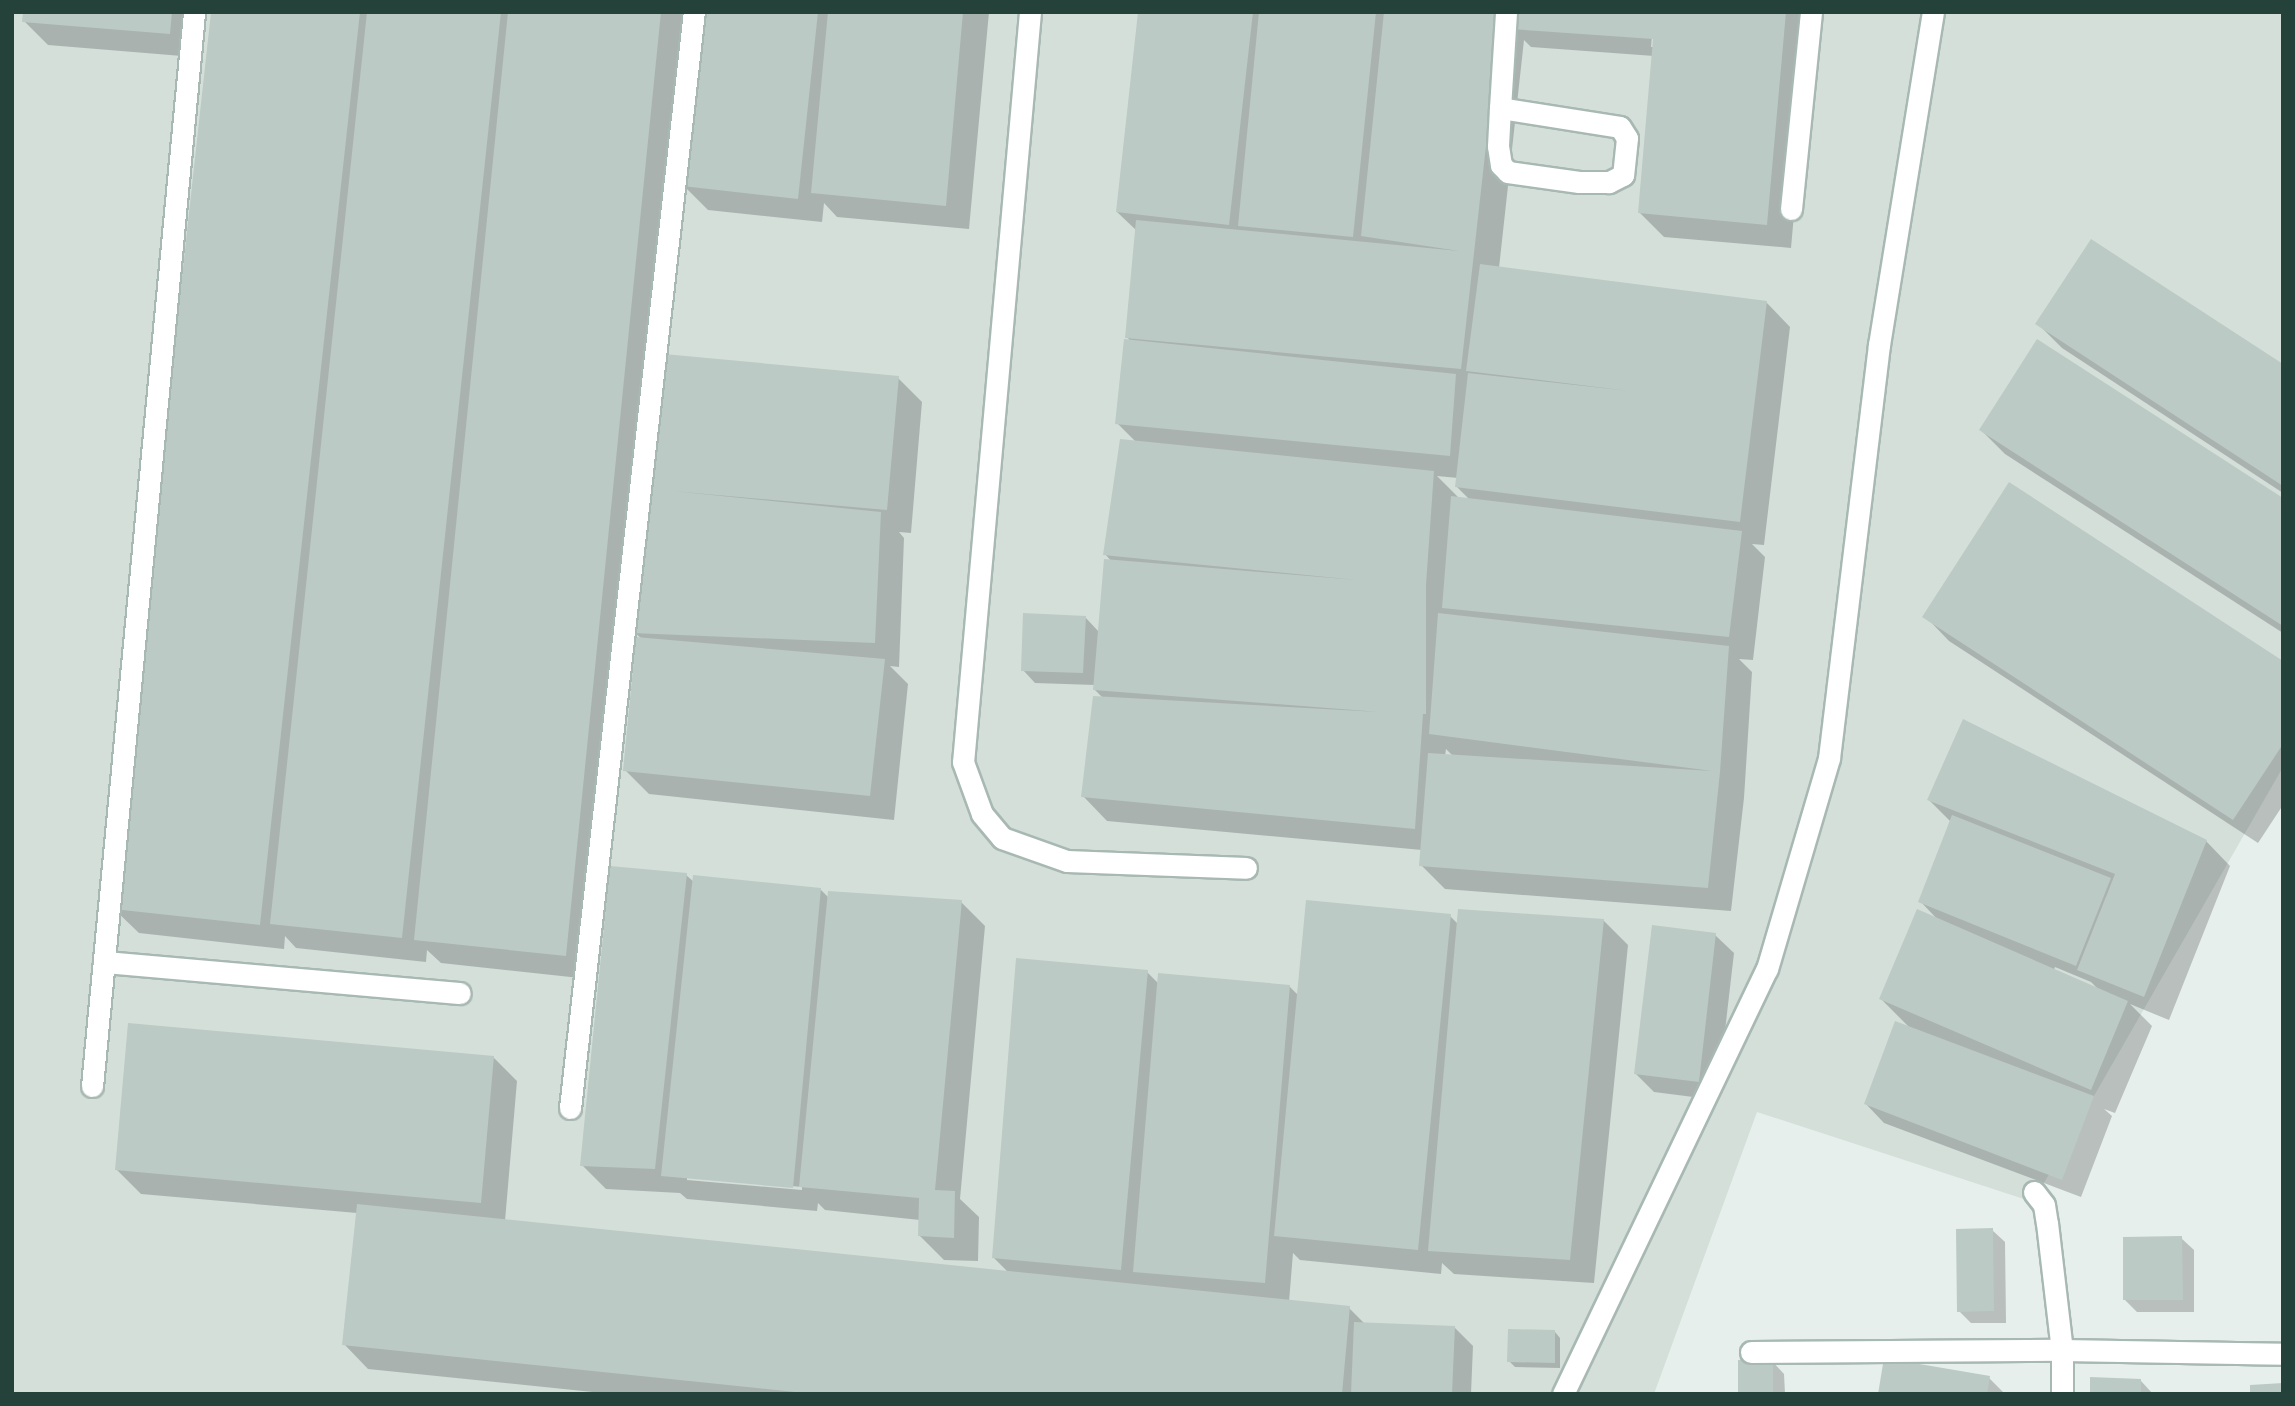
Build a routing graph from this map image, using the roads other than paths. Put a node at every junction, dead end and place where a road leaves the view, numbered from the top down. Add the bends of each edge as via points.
1 (194, 12) edge
2 (694, 12) edge
3 (1030, 12) edge
4 (1507, 12) edge
5 (1811, 12) edge
6 (1933, 12) edge
7 (1500, 108) junction
8 (1791, 209) dead end
9 (1246, 868) dead end
10 (104, 962) junction
11 (460, 993) dead end
12 (92, 1086) dead end
13 (570, 1108) dead end
14 (2034, 1192) dead end
15 (2062, 1350) junction
16 (1751, 1352) dead end
17 (2283, 1354) edge
18 (1563, 1394) edge
19 (2062, 1394) edge

1 - 10 street
2 - 13 street
3 - 9 street via 963,762 982,814 1002,838 1067,861
4 - 7 street
5 - 8 street
6 - 18 street via 1880,345 1829,758 1767,970
7 - 7 street via 1498,146 1501,165 1508,172 1579,182 1609,182 1623,175 1627,138 1620,127
10 - 11 street
10 - 12 street
14 - 15 street via 2047,1223
15 - 16 street
15 - 17 street
15 - 19 street

